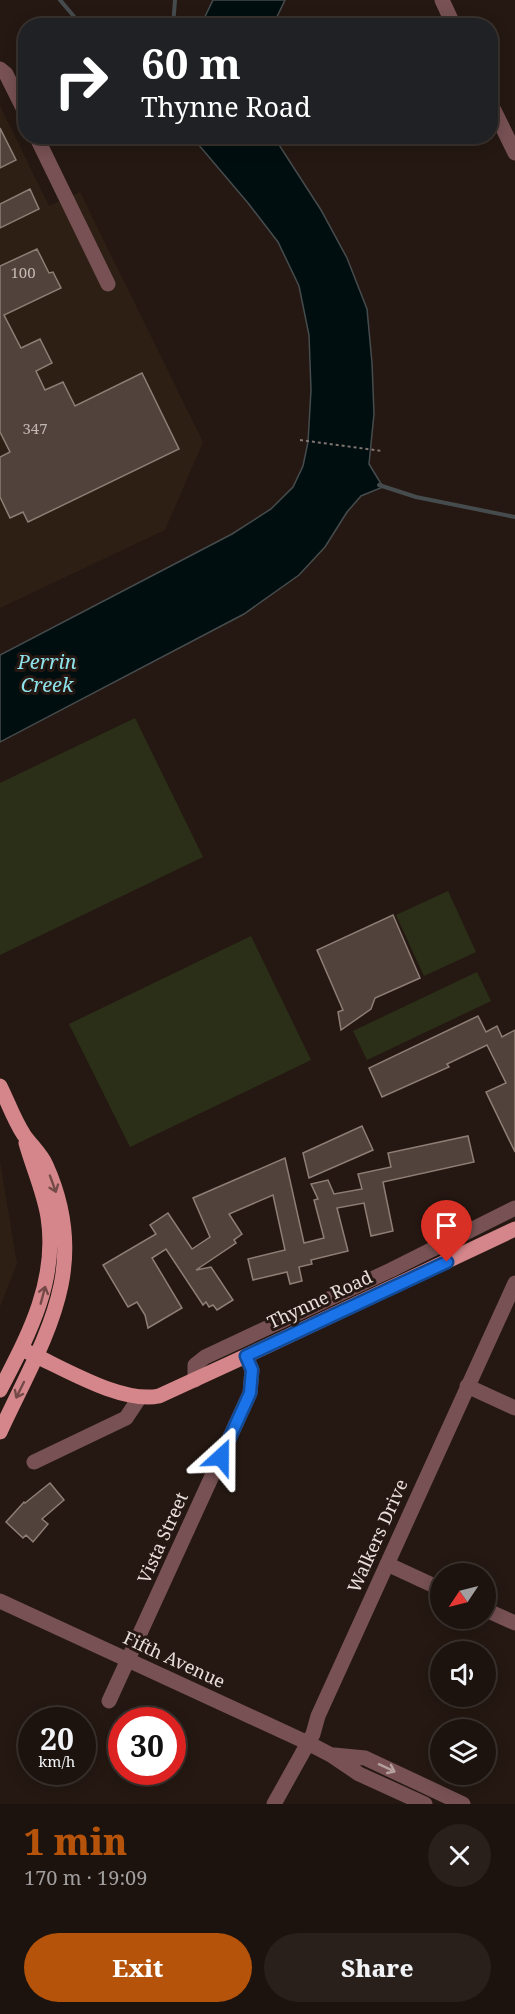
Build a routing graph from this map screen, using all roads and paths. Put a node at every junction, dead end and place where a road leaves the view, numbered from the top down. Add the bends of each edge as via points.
1 (442, 0) edge
2 (450, 18) edge
3 (0, 69) edge
4 (18, 98) edge
5 (498, 118) edge
6 (40, 144) edge
7 (515, 153) edge
8 (108, 284) dead end
9 (300, 440) dead end
10 (382, 451) dead end
11 (0, 1086) edge
12 (23, 1134) junction
13 (515, 1208) edge
14 (515, 1229) edge
15 (515, 1283) edge
16 (21, 1349) junction
17 (37, 1356) junction
18 (246, 1356) junction
19 (195, 1380) junction
20 (467, 1386) junction
21 (0, 1390) edge
22 (140, 1396) junction
23 (515, 1408) edge
24 (0, 1432) edge
25 (34, 1462) dead end
26 (387, 1564) junction
27 (430, 1584) edge
28 (0, 1601) edge
29 (496, 1614) edge
30 (515, 1623) edge
31 (128, 1661) junction
32 (109, 1701) dead end
33 (308, 1743) junction
34 (331, 1755) junction
35 (273, 1804) edge
36 (425, 1804) edge
37 (463, 1804) edge

1 - 2 street
3 - 4 street
5 - 7 street
6 - 8 street
9 - 10 path
11 - 12 main road
16 -> 12 main road via 39,1308 50,1258 49,1219
12 -> 17 main road via 45,1162 53,1182 66,1248 60,1296
13 - 19 street via 205,1358 195,1365
14 - 18 main road, Thynne Road
15 - 20 street, Walkers Drive
16 - 17 main road, Thynne Road
16 - 21 main road
17 - 22 main road, Thynne Road via 111,1390
17 -> 24 main road
18 - 19 main road, Thynne Road
18 - 31 street, Vista Street via 252,1370 250,1393
19 - 22 main road, Thynne Road via 159,1396
20 - 23 street
20 - 26 street, Walkers Drive
22 - 25 street via 126,1418
26 - 27 street
26 - 33 street, Walkers Drive
28 - 31 street, Fifth Avenue
29 - 30 street
31 - 32 street, Vista Street
31 - 33 street, Fifth Avenue
33 - 34 street, Fifth Avenue
33 - 35 street, Walkers Drive
34 - 36 street, Fifth Avenue via 359,1774
34 -> 37 street, Fifth Avenue via 365,1758

